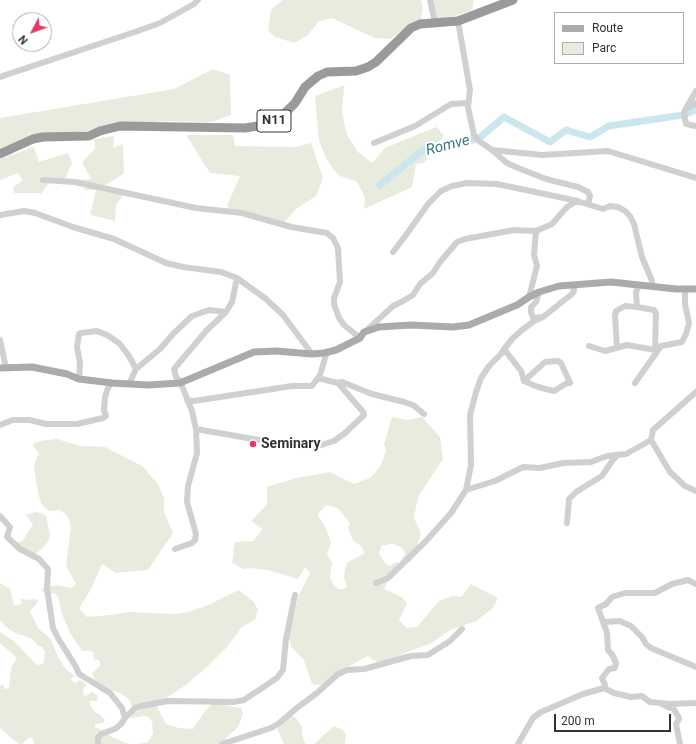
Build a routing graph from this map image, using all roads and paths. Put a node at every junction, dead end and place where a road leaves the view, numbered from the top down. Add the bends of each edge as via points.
1 (198, 0) edge
2 (430, 0) edge
3 (513, 0) edge
4 (458, 21) junction
5 (435, 22) junction
6 (0, 77) edge
7 (696, 91) edge
8 (468, 103) junction
9 (696, 103) edge
10 (685, 110) junction
11 (696, 126) edge
12 (374, 143) dead end
13 (492, 150) junction
14 (0, 154) edge
15 (696, 178) edge
16 (43, 180) dead end
17 (580, 202) junction
18 (588, 204) junction
19 (0, 215) edge
20 (536, 232) junction
21 (393, 252) dead end
22 (237, 278) junction
23 (639, 285) junction
24 (652, 285) junction
25 (573, 286) junction
26 (685, 289) junction
27 (696, 289) edge
28 (539, 292) junction
29 (529, 297) junction
30 (637, 307) junction
31 (226, 312) junction
32 (543, 317) junction
33 (364, 332) junction
34 (360, 338) junction
35 (0, 341) edge
36 (589, 346) dead end
37 (617, 348) junction
38 (658, 348) junction
39 (504, 349) junction
40 (324, 352) junction
41 (312, 354) junction
42 (3, 368) edge
43 (136, 369) junction
44 (318, 378) junction
45 (79, 379) junction
46 (524, 381) junction
47 (112, 383) junction
48 (180, 383) junction
49 (338, 383) junction
50 (635, 383) dead end
51 (129, 384) junction
52 (696, 392) edge
53 (187, 400) junction
54 (424, 414) dead end
55 (0, 425) edge
56 (196, 429) junction
57 (651, 440) junction
58 (618, 455) junction
59 (466, 490) junction
60 (696, 491) edge
61 (0, 516) edge
62 (567, 523) dead end
63 (176, 549) dead end
64 (376, 583) dead end
65 (696, 584) edge
66 (294, 596) dead end
67 (604, 622) junction
68 (462, 628) dead end
69 (696, 667) edge
70 (604, 688) junction
71 (661, 703) junction
72 (696, 703) edge
73 (125, 718) junction
74 (98, 744) edge
75 (222, 744) edge
76 (518, 744) edge
77 (680, 744) edge

1 - 6 street via 154,25
2 - 5 street
3 - 4 highway, N11
4 - 5 highway, N11
4 - 8 street via 470,90
5 - 14 highway, N11 via 411,28 368,67 356,71 327,72 318,76 305,87 282,117 264,125 245,128 120,126 89,136 33,139
7 - 10 street
8 - 12 street via 451,104 415,126
8 - 13 street via 474,135 478,142
9 - 10 street
10 - 11 street via 686,124
13 - 15 street via 542,155 608,151
13 - 18 street via 507,163 518,168 588,192
16 - 34 street via 75,182 196,208 242,213 291,227 327,233 338,248 340,282 334,304 342,322
17 - 18 street
17 - 20 street via 567,207 552,224
17 - 21 street via 497,184 467,182 452,186 441,190 428,204
18 - 24 street via 603,209 610,206 618,207 630,216
19 - 22 street via 24,211 35,213 114,239 166,263 221,272
20 - 29 street via 534,255 537,266
20 - 33 street via 514,230 457,242 413,295 393,306
22 - 31 street via 232,302
22 - 41 street via 283,315
23 - 24 main road
23 - 25 main road via 611,282
23 - 30 street via 636,292
24 - 26 main road
25 - 28 main road via 558,286
25 - 32 street via 572,294
26 - 27 main road
26 - 38 street via 689,323 686,334 682,342
28 - 29 main road
28 - 32 street via 531,312 533,318
29 - 33 main road via 517,305 469,325 394,326
30 - 37 street via 625,306 616,311
30 - 38 street via 656,311
31 - 43 street via 210,310 192,316
31 - 48 street via 174,369
32 - 39 street via 522,330
33 - 34 main road
34 - 40 main road via 336,350
35 - 42 street
36 - 37 street via 605,351
37 - 38 street via 627,344
38 - 50 street
39 - 46 street via 521,371
39 - 59 street via 481,378 476,392 470,415 471,465
40 - 41 main road
40 - 44 street via 326,355
41 - 48 main road via 254,352
42 - 45 main road via 32,367
43 - 45 street via 119,343 107,335 97,331 81,333 77,347
43 - 51 street
44 - 49 street
44 - 53 street via 312,386 307,387 292,386
45 - 47 main road
46 - 46 street via 554,391 567,382 570,383 558,361 545,362
47 - 51 main road
47 - 55 street via 105,397 106,416 103,418 77,424 42,424 30,420 13,420
48 - 51 main road
48 - 53 street
49 - 54 street via 342,382 372,394 413,405
49 - 56 street via 364,415 345,433 323,445 304,447
52 - 57 street via 653,430
53 - 56 street
56 - 63 street via 197,453 188,486 187,502 196,534 192,543
57 - 58 street via 626,454
57 - 60 street via 670,472 685,486
58 - 59 street via 590,462 563,463 540,468 523,467 495,481
58 - 62 street via 602,476 569,499
59 - 64 street via 451,513 426,541 388,578
61 - 73 street via 10,527 7,537 20,549 39,559 48,569 47,590 53,628 79,674 110,693 122,708
65 - 67 street via 688,580 680,581 655,594 625,593 612,598 598,608
66 - 73 street via 283,670 265,687 244,700 234,702 175,701 141,706
67 - 69 street via 620,621 631,626 651,648
67 - 70 street via 608,633 608,650 616,663 615,668 609,669 602,678
68 - 75 street via 450,641 428,655 411,656 338,674 278,724
70 - 71 street via 621,695 642,696 650,702
70 - 76 street via 582,694 541,712 533,718
71 - 72 street
71 - 77 street via 673,708 678,716 676,724
73 - 74 street via 115,729 101,734

